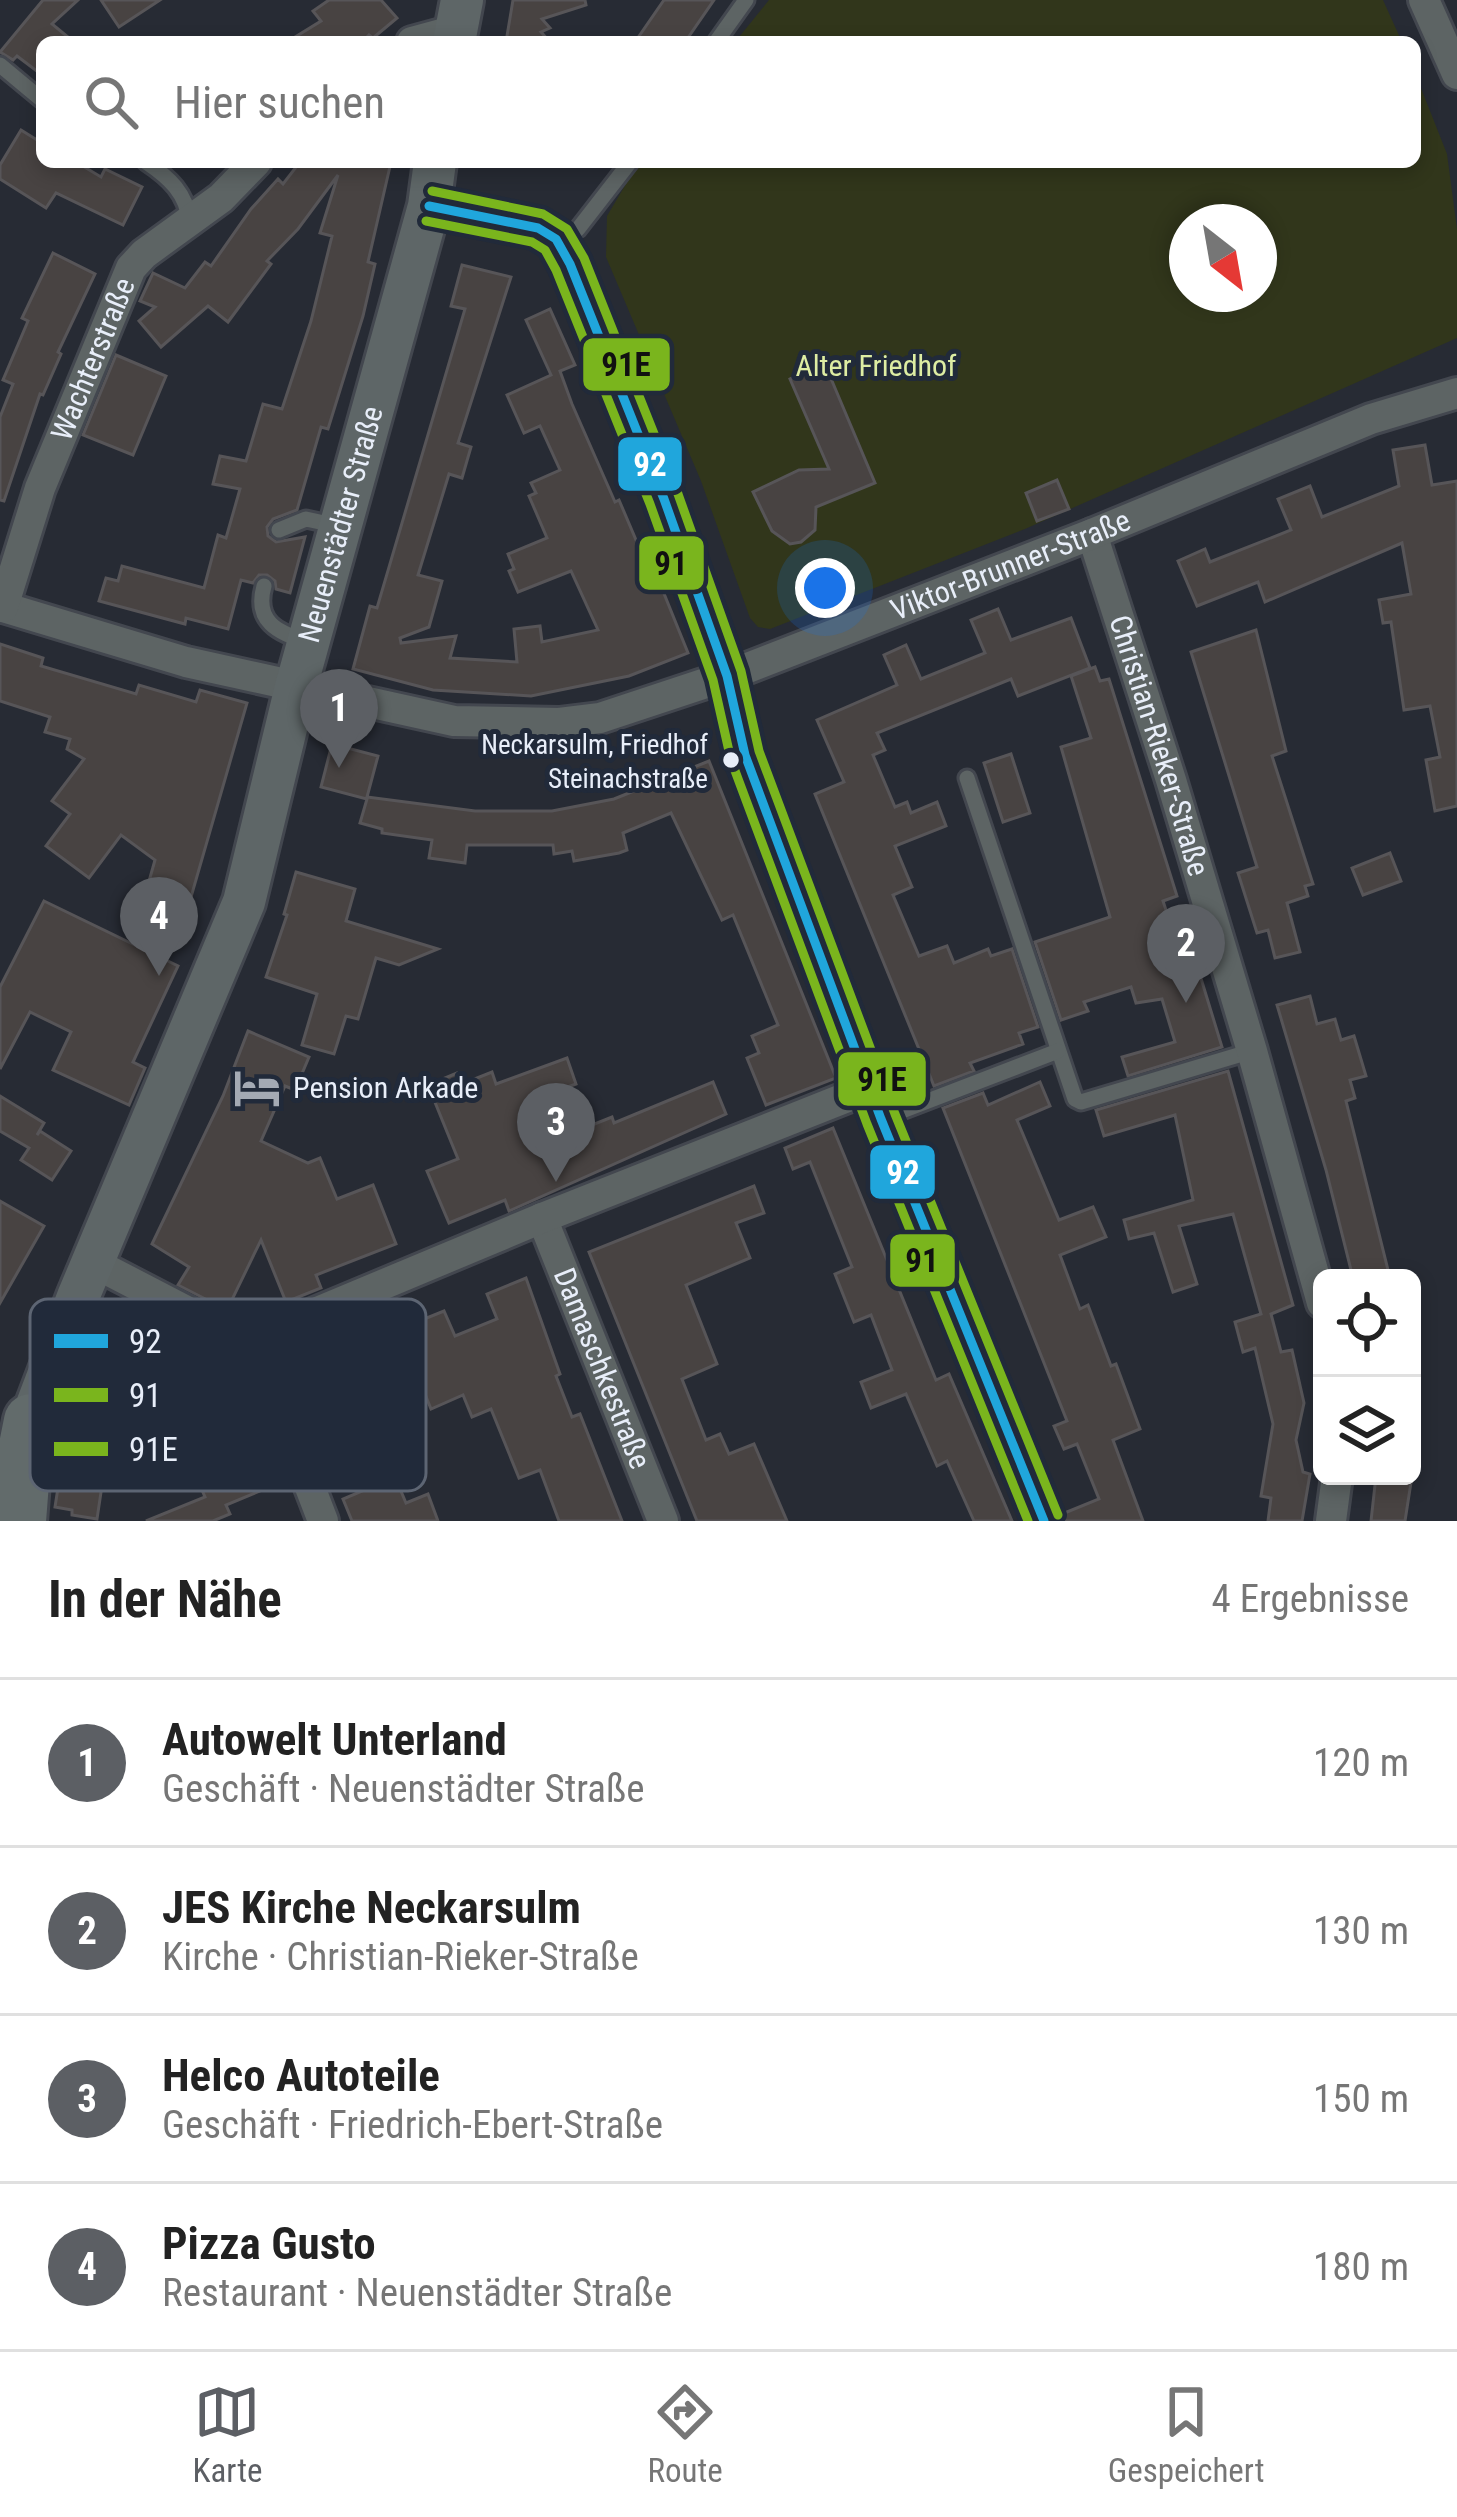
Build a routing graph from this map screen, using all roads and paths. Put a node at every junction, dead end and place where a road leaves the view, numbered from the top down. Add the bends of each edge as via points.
1 (746, 0) edge
2 (1424, 0) edge
3 (457, 24) edge
4 (428, 36) edge
5 (720, 36) edge
6 (0, 65) edge
7 (1457, 74) edge
8 (36, 95) edge
9 (154, 168) edge
10 (250, 168) edge
11 (434, 168) edge
12 (625, 168) edge
13 (429, 206) junction
14 (190, 222) junction
15 (558, 243) junction
16 (1457, 394) edge
17 (341, 526) junction
18 (279, 530) dead end
19 (1092, 534) junction
20 (264, 586) dead end
21 (1, 606) edge
22 (309, 643) junction
23 (727, 676) junction
24 (296, 687) junction
25 (967, 778) dead end
26 (1058, 1051) junction
27 (1252, 1051) junction
28 (869, 1088) junction
29 (881, 1119) junction
30 (542, 1218) junction
31 (94, 1262) junction
32 (1313, 1271) edge
33 (80, 1299) edge
34 (164, 1299) edge
35 (349, 1299) edge
36 (30, 1431) edge
37 (1335, 1485) edge
38 (311, 1491) edge
39 (19, 1521) edge
40 (323, 1521) edge
41 (663, 1521) edge
42 (1044, 1521) edge
43 (1331, 1521) edge

1 - 5 lane
2 - 7 street
3 - 4 street
6 - 8 lane
9 - 14 lane via 176,184
10 - 14 street, Wachterstraße
11 - 13 main road, Neuenstädter Straße
12 - 15 lane
13 - 15 street via 538,228
13 - 17 main road, Neuenstädter Straße
14 - 21 street, Wachterstraße via 144,254 118,293
15 - 23 street
16 - 19 street, Viktor-Brunner-Straße via 1371,418
17 - 18 lane via 306,519
17 - 22 main road, Neuenstädter Straße
19 - 23 street, Viktor-Brunner-Straße
19 - 27 street, Christian-Rieker-Straße
20 - 22 lane via 266,616 277,632
21 - 24 street, Viktor-Brunner-Straße
22 - 24 main road, Neuenstädter Straße
23 - 24 street, Viktor-Brunner-Straße via 600,718 559,723 454,721
23 - 28 street via 746,755
24 - 31 main road, Neuenstädter Straße via 244,902
25 - 26 lane
26 - 27 lane via 1081,1102
26 - 29 lane
27 - 32 street, Christian-Rieker-Straße
28 - 29 street
28 - 30 street
29 - 42 street
30 - 35 street
30 - 41 street, Damaschkestraße
31 - 33 main road, Neuenstädter Straße
31 - 34 street
36 - 39 highway
37 - 43 street
38 - 40 street

